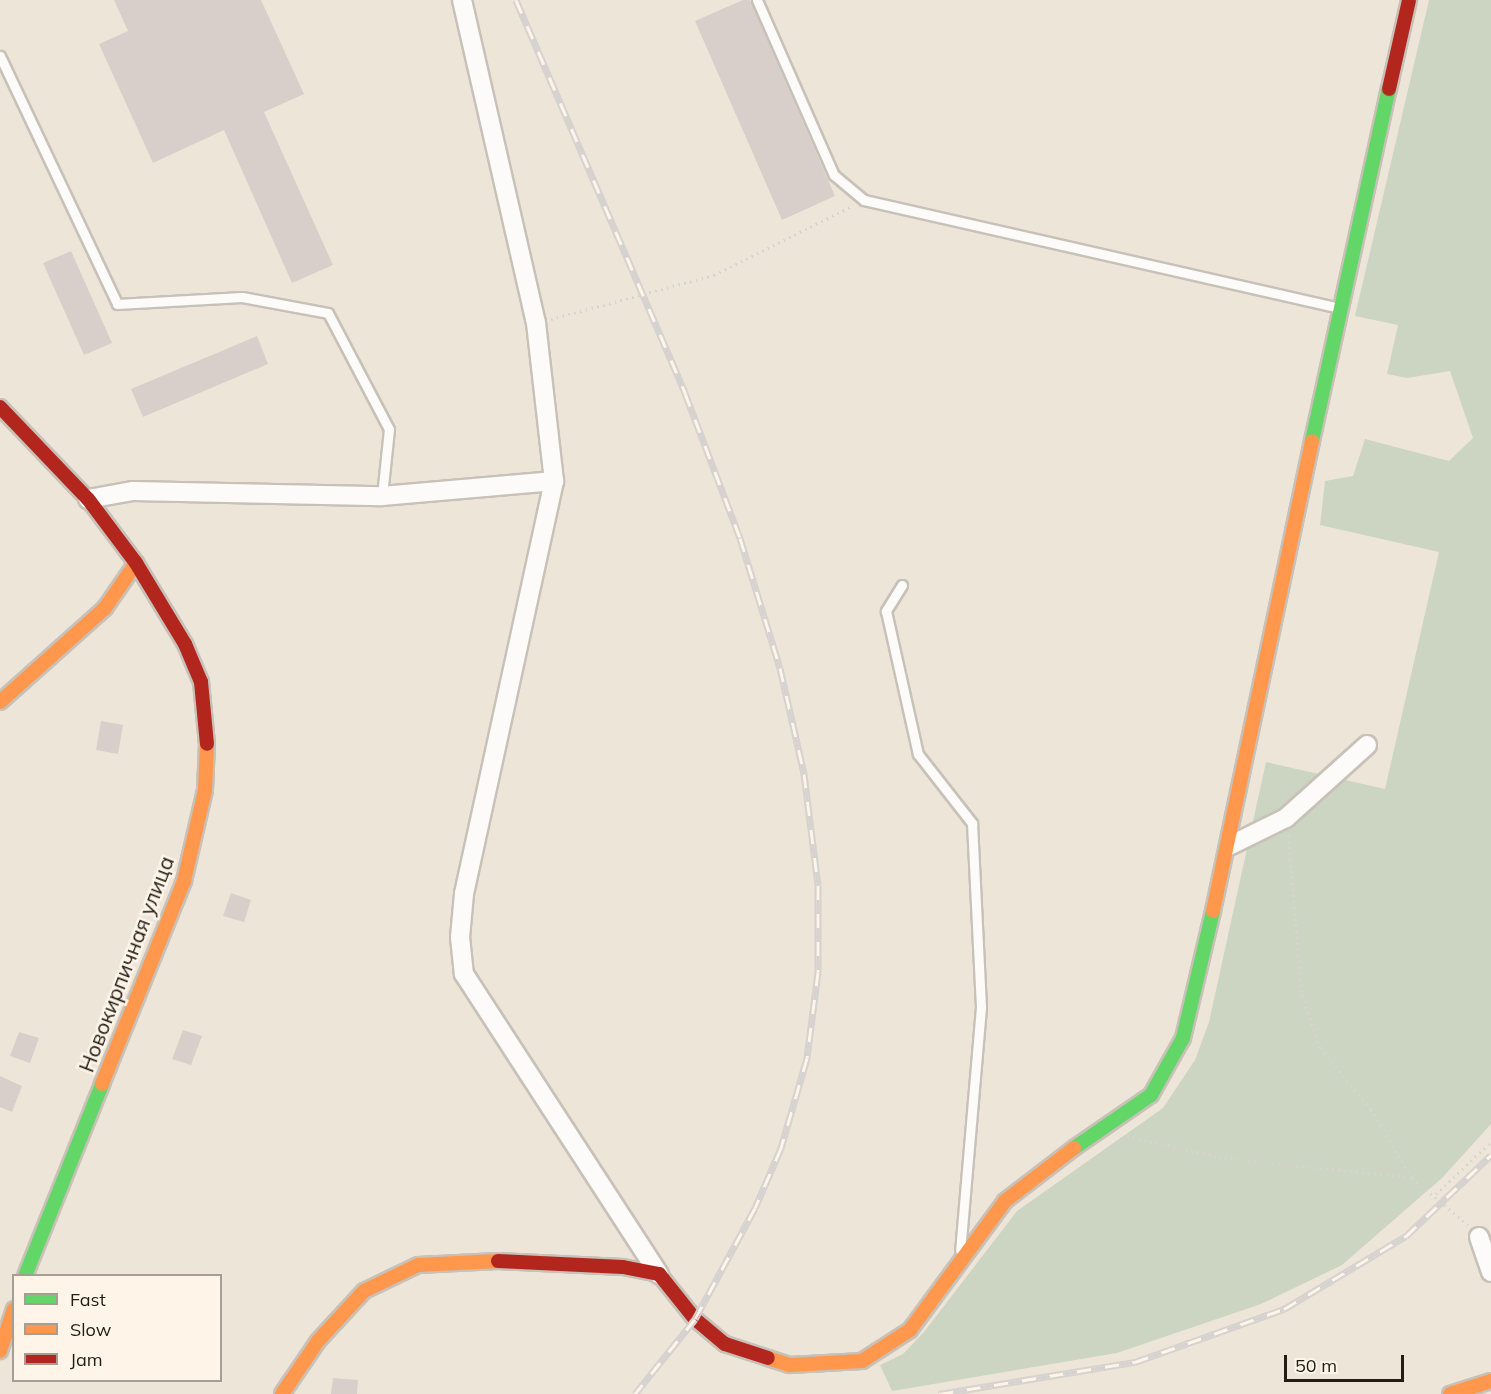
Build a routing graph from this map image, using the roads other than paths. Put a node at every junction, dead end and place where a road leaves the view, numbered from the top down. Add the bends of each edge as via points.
1 (462, 0) edge
2 (758, 0) edge
3 (1409, 0) edge
4 (0, 56) edge
5 (1339, 307) junction
6 (0, 407) edge
7 (554, 481) junction
8 (382, 496) junction
9 (88, 499) junction
10 (136, 563) junction
11 (902, 585) dead end
12 (0, 702) edge
13 (1367, 745) dead end
14 (1229, 846) junction
15 (1479, 1237) road end
16 (959, 1258) junction
17 (1491, 1272) edge
18 (25, 1274) edge
19 (659, 1274) junction
20 (12, 1315) edge
21 (0, 1351) edge
22 (1491, 1381) edge
23 (282, 1394) edge
24 (1450, 1394) edge

1 - 7 street via 536,323
2 - 5 lane via 834,175 864,200
3 - 5 street
4 - 8 lane via 117,304 242,297 328,314 389,429
5 - 14 street
6 - 9 street, Новокирпичная улица
7 - 8 street
7 - 19 street via 464,894 460,937 464,974
8 - 9 street via 133,491
9 - 10 street, Новокирпичная улица
10 - 12 street via 105,608
10 - 18 street, Новокирпичная улица via 185,644 201,682 208,731 205,790 184,881
11 - 16 lane via 886,610 918,754 972,823 981,1007
13 - 14 street via 1286,818
14 - 16 street via 1183,1038 1151,1095 1098,1129 1005,1201
15 - 17 street
16 - 19 street via 910,1330 862,1361 790,1365 725,1344 695,1319
19 - 23 street via 623,1267 479,1260 418,1265 364,1291 318,1341
20 - 21 street
22 - 24 street

